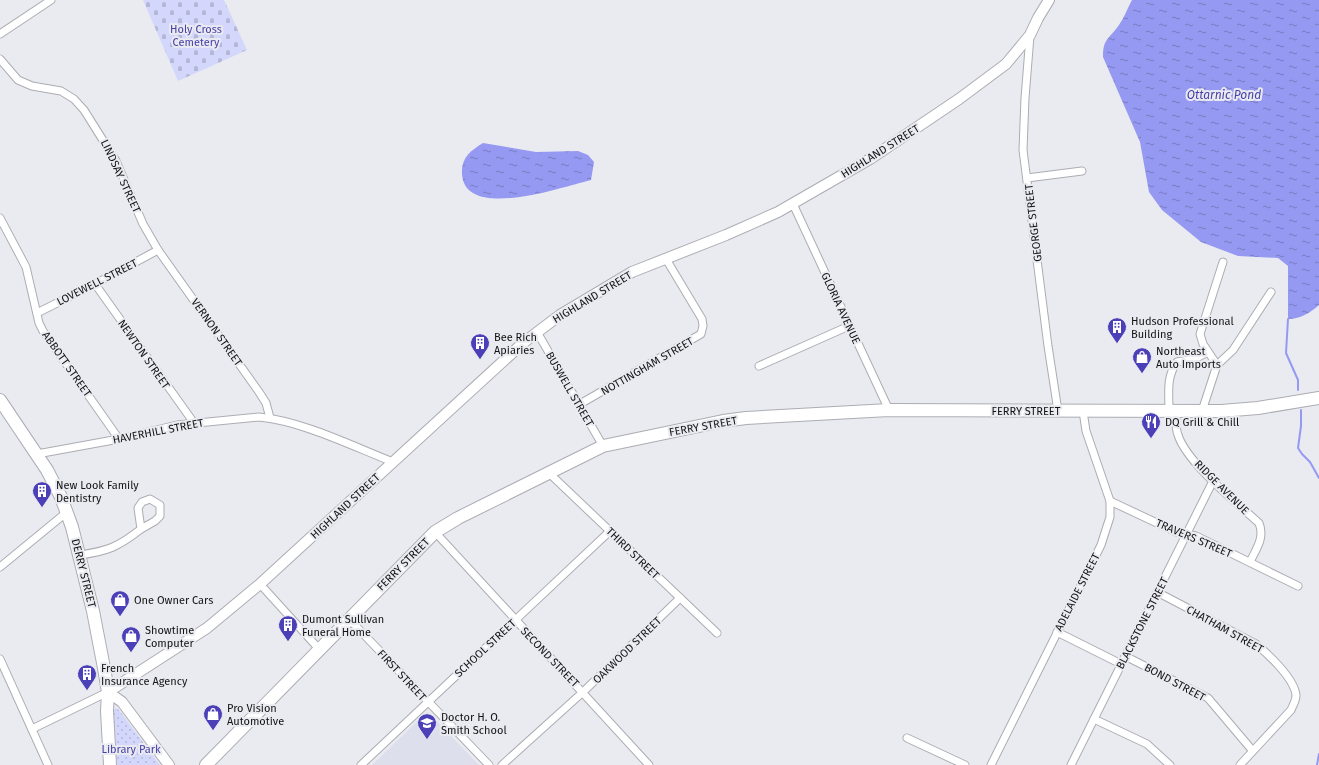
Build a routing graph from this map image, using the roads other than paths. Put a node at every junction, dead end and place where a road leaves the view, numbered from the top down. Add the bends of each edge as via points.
1 (51, 0) edge
2 (1049, 0) edge
3 (1041, 5) edge
4 (0, 34) edge
5 (1030, 35) junction
6 (0, 59) edge
7 (1082, 171) dead end
8 (1027, 178) junction
9 (793, 204) junction
10 (0, 218) edge
11 (158, 250) junction
12 (666, 258) junction
13 (1222, 262) dead end
14 (95, 284) junction
15 (1271, 292) dead end
16 (37, 313) junction
17 (849, 326) junction
18 (537, 332) junction
19 (1208, 352) junction
20 (1217, 365) junction
21 (759, 366) dead end
22 (1319, 398) edge
23 (0, 400) edge
24 (580, 404) junction
25 (890, 410) junction
26 (1058, 411) junction
27 (1083, 411) junction
28 (1173, 411) junction
29 (1202, 411) junction
30 (270, 418) junction
31 (194, 423) junction
32 (119, 439) junction
33 (603, 446) junction
34 (37, 454) junction
35 (392, 462) junction
36 (549, 473) junction
37 (1213, 481) junction
38 (1110, 501) junction
39 (67, 512) junction
40 (141, 529) dead end
41 (435, 532) junction
42 (610, 532) junction
43 (1185, 535) junction
44 (80, 556) junction
45 (1250, 562) junction
46 (0, 567) edge
47 (260, 584) junction
48 (1298, 586) dead end
49 (1157, 592) junction
50 (680, 598) junction
51 (349, 619) junction
52 (515, 620) junction
53 (1057, 632) junction
54 (717, 633) dead end
55 (319, 649) junction
56 (1125, 656) junction
57 (0, 659) edge
58 (1121, 664) junction
59 (108, 692) junction
60 (583, 692) junction
61 (428, 703) junction
62 (1094, 719) junction
63 (32, 729) junction
64 (907, 738) dead end
65 (1252, 750) junction
66 (48, 765) edge
67 (110, 765) edge
68 (169, 765) edge
69 (206, 765) edge
70 (361, 765) edge
71 (489, 765) edge
72 (502, 765) edge
73 (649, 765) edge
74 (965, 765) edge
75 (991, 765) edge
76 (1071, 765) edge
77 (1170, 765) edge
78 (1240, 765) edge

1 - 4 street
2 - 3 street, HIGHLAND STREET
3 - 5 street, HIGHLAND STREET
5 - 8 street, GEORGE STREET via 1023,150
5 - 9 street, HIGHLAND STREET via 1006,64 959,99 870,159
6 - 11 street, LINDSAY STREET via 18,80 32,86 61,91 74,99 84,110 116,161 143,224
7 - 8 street
8 - 26 street, GEORGE STREET
9 - 12 street, HIGHLAND STREET via 726,235
9 - 17 street, GLORIA AVENUE
10 - 16 street, ABBOTT STREET via 26,267
11 - 14 street, LOVEWELL STREET
11 - 30 street, VERNON STREET via 259,392 266,403
12 - 18 street, HIGHLAND STREET via 612,283
12 - 24 street, NOTTINGHAM STREET via 702,319 701,334
13 - 19 street via 1200,334
14 - 16 street, LOVEWELL STREET
14 - 31 street, NEWTON STREET
15 - 20 street via 1233,350
16 - 32 street, ABBOTT STREET via 43,331
17 - 21 street
17 - 25 street, GLORIA AVENUE
18 - 24 street, BUSWELL STREET
18 - 35 street, HIGHLAND STREET
19 - 20 street
19 - 28 street, RIDGE AVENUE via 1194,359 1177,362 1172,369 1169,378
20 - 29 street
22 - 29 main road, FERRY STREET via 1258,408
23 - 34 main road, DERRY STREET
24 - 33 street, BUSWELL STREET
25 - 26 main road, FERRY STREET
25 - 33 main road, FERRY STREET via 735,419
26 - 27 main road, FERRY STREET
27 - 28 main road, FERRY STREET
27 - 38 street, ADELAIDE STREET via 1086,431
28 - 29 main road, FERRY STREET
28 - 37 street, RIDGE AVENUE via 1180,440
30 - 31 street, HAVERHILL STREET via 248,417
30 - 35 street, HAVERHILL STREET via 302,427
31 - 32 street, HAVERHILL STREET
32 - 34 street, HAVERHILL STREET
33 - 36 main road, FERRY STREET
34 - 39 main road, DERRY STREET
35 - 47 street, HIGHLAND STREET
36 - 41 main road, FERRY STREET
36 - 42 street, THIRD STREET
37 - 43 street, BLACKSTONE STREET
37 - 45 street, RIDGE AVENUE via 1259,523 1262,537
38 - 43 street, TRAVERS STREET
38 - 53 street, ADELAIDE STREET via 1110,517 1101,545
39 - 44 main road, DERRY STREET
39 - 46 street
40 - 44 street via 116,547
41 - 51 main road, FERRY STREET
41 - 52 street, SECOND STREET
42 - 50 street, THIRD STREET
42 - 52 street, SCHOOL STREET
43 - 45 street, TRAVERS STREET via 1196,536
43 - 49 street, BLACKSTONE STREET
44 - 59 main road, DERRY STREET
45 - 48 street, TRAVERS STREET
47 - 55 street
47 - 59 street, HIGHLAND STREET via 207,628
49 - 56 street, BLACKSTONE STREET
49 - 65 street, CHATHAM STREET via 1256,644 1277,664 1290,682 1296,696 1290,710
50 - 54 street, THIRD STREET
50 - 60 street, OAKWOOD STREET
51 - 55 main road, FERRY STREET
51 - 61 street, FIRST STREET
52 - 60 street, SECOND STREET
52 - 61 street, SCHOOL STREET
53 - 58 street
53 - 75 street, ADELAIDE STREET
55 - 69 main road, FERRY STREET
56 - 58 street, BLACKSTONE STREET
56 - 65 street, BOND STREET via 1208,698
57 - 63 street
58 - 62 street, BLACKSTONE STREET
59 - 63 street
59 - 67 main road, DERRY STREET
59 - 68 street via 122,702
60 - 72 street, OAKWOOD STREET
60 - 73 street, SECOND STREET
61 - 70 street, SCHOOL STREET
61 - 71 street, FIRST STREET
62 - 76 street, BLACKSTONE STREET
62 - 77 street via 1147,744
63 - 66 street
64 - 74 street
65 - 78 street

